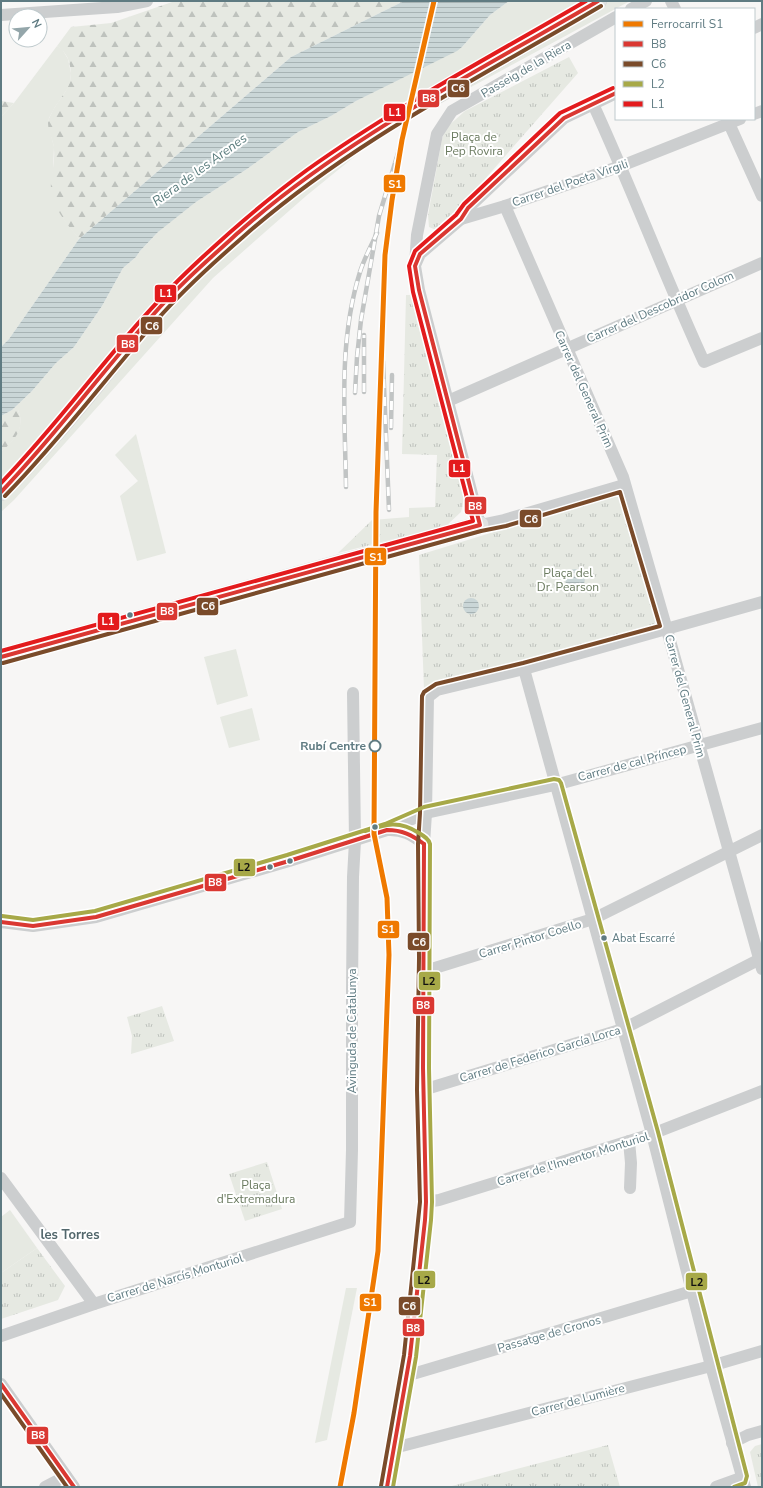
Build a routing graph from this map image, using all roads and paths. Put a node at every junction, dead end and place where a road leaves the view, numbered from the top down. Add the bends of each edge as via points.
1 (147, 1) edge
2 (598, 1) edge
3 (646, 1) edge
4 (632, 8) edge
5 (1, 15) edge
6 (615, 18) edge
7 (615, 93) edge
8 (430, 99) tunnel mouth
9 (593, 104) junction
10 (398, 117) tunnel mouth
11 (732, 120) edge
12 (621, 166) junction
13 (762, 196) edge
14 (505, 206) junction
15 (461, 219) junction
16 (762, 263) edge
17 (415, 266) junction
18 (676, 300) junction
19 (762, 338) edge
20 (566, 348) junction
21 (448, 400) junction
22 (624, 485) junction
23 (1, 492) edge
24 (480, 525) junction
25 (762, 602) edge
26 (667, 630) junction
27 (1, 657) edge
28 (524, 669) junction
29 (353, 694) dead end
30 (762, 728) edge
31 (699, 745) junction
32 (555, 785) junction
33 (426, 813) junction
34 (387, 830) junction
35 (762, 835) edge
36 (355, 841) junction
37 (424, 844) junction
38 (729, 851) junction
39 (593, 919) junction
40 (1, 922) edge
41 (761, 962) edge
42 (425, 971) junction
43 (623, 1029) junction
44 (423, 1090) junction
45 (762, 1091) edge
46 (652, 1134) junction
47 (629, 1141) junction
48 (1, 1178) edge
49 (630, 1188) dead end
50 (426, 1202) junction
51 (350, 1222) joint
52 (692, 1292) junction
53 (94, 1304) junction
54 (1, 1336) edge
55 (762, 1351) edge
56 (711, 1366) junction
57 (406, 1376) junction
58 (1, 1384) edge
59 (762, 1431) edge
60 (732, 1444) junction
61 (394, 1448) junction
62 (66, 1476) junction
63 (743, 1482) edge
64 (44, 1487) edge
65 (74, 1487) edge
66 (387, 1487) edge
67 (716, 1487) edge

1 - 5 street via 118,7
2 - 8 main road
3 - 4 street
6 - 17 street, Passeig de la Riera via 452,111 437,134 417,235
7 - 9 street
9 - 12 street
9 - 15 street via 564,118 468,208
10 - 23 main road via 302,181 240,230 205,263 154,314 73,412
11 - 12 street, Carrer del Poeta Virgili
11 - 13 street
12 - 14 street, Carrer del Poeta Virgili
12 - 18 street
14 - 15 street, Carrer del Poeta Virgili
14 - 20 street, Carrer del General Prim
15 - 17 street, Carrer del Poeta Virgili via 420,254
16 - 18 street, Carrer del Descobridor Colom
17 - 21 street, Passeig de la Riera
18 - 19 street via 704,362
18 - 20 street, Carrer del Descobridor Colom
20 - 21 street, Carrer del Descobridor Colom
20 - 22 street, Carrer del General Prim via 623,477
21 - 24 street, Passeig de la Riera
22 - 24 street
22 - 26 street, Carrer del General Prim
24 - 27 main road, bridge
25 - 26 street
26 - 28 street
26 - 31 street, Carrer del General Prim
28 - 32 street
28 - 33 street via 437,690 428,697
29 - 36 street, Avinguda de Catalunya
30 - 31 street, Carrer de cal Príncep
31 - 32 street, Carrer de cal Príncep
31 - 38 street, Carrer del General Prim
32 - 33 street, Carrer de cal Príncep
32 - 39 street
33 - 34 street, Carrer de cal Príncep
33 - 37 street
34 - 36 street, Carrer de cal Príncep
34 - 37 street via 409,833
35 - 38 street, Carrer Pintor Coello
36 - 40 street, Carrer de cal Príncep via 96,917 33,926
36 - 51 street, Avinguda de Catalunya
37 - 42 street
38 - 39 street, Carrer Pintor Coello
38 - 41 street, Carrer del General Prim
39 - 42 street, Carrer Pintor Coello
39 - 43 street
41 - 43 street, Carrer de Federico García Lorca
42 - 44 street
43 - 44 street, Carrer de Federico García Lorca
43 - 46 street
44 - 50 street
45 - 46 street, Carrer de l'Inventor Monturiol
46 - 47 street, Carrer de l'Inventor Monturiol
46 - 52 street
47 - 49 street
47 - 50 street, Carrer de l'Inventor Monturiol
48 - 53 street
50 - 57 street
51 - 53 street, Carrer de Narcís Monturiol
52 - 56 street
52 - 57 street, Passatge de Cronos
53 - 54 street, Carrer de Narcís Monturiol
55 - 56 street, Carrer de Lumière
56 - 60 street
56 - 61 street, Carrer de Lumière
57 - 61 street
58 - 62 street
59 - 60 street
60 - 63 street
61 - 66 street
62 - 64 street
62 - 65 street
63 - 67 street

